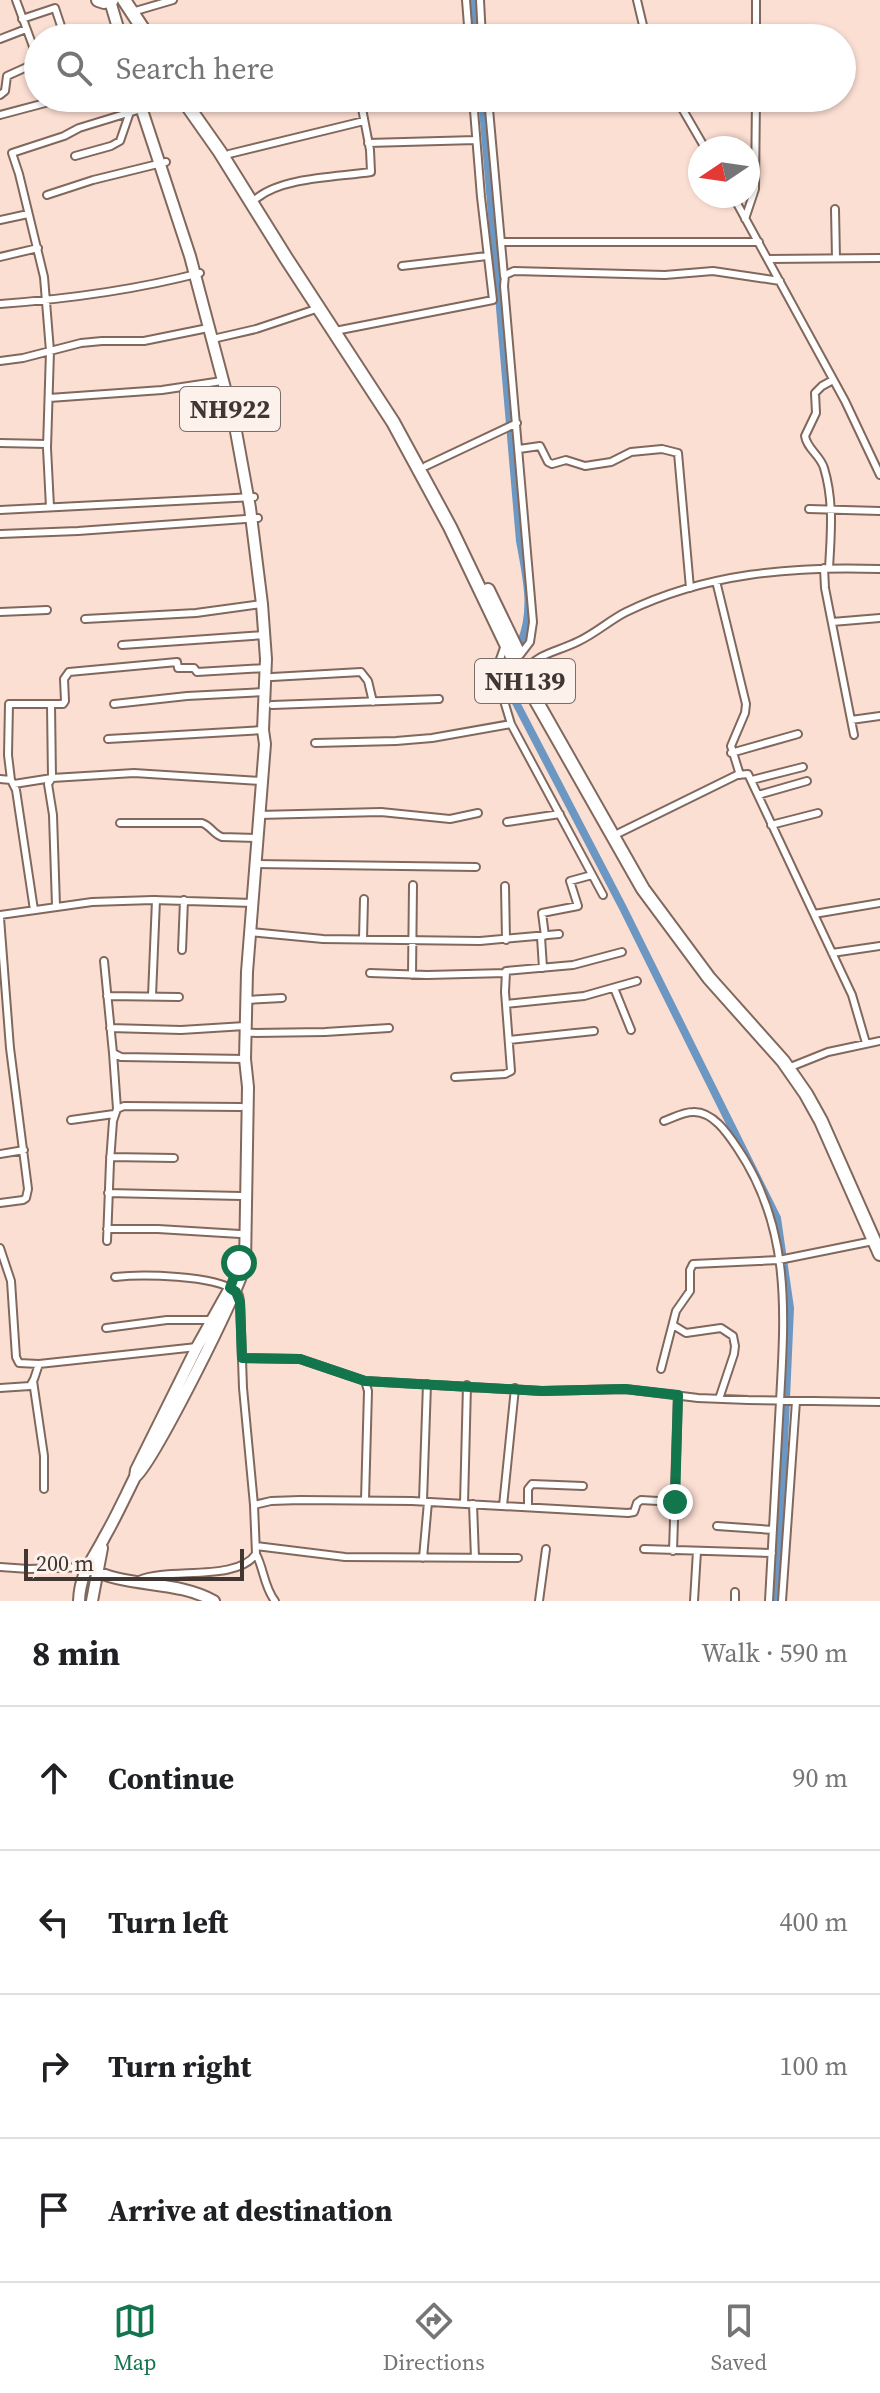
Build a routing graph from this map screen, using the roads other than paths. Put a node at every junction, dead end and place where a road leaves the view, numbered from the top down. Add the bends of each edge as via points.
1 (16, 0) edge
2 (107, 0) edge
3 (124, 0) edge
4 (173, 0) edge
5 (466, 0) edge
6 (480, 0) edge
7 (637, 0) edge
8 (756, 0) edge
9 (132, 12) junction
10 (22, 19) junction
11 (24, 24) edge
12 (60, 24) edge
13 (116, 24) edge
14 (140, 24) edge
15 (468, 24) edge
16 (481, 24) edge
17 (643, 24) edge
18 (756, 24) edge
19 (24, 30) edge
20 (0, 39) edge
21 (24, 67) edge
22 (0, 95) edge
23 (24, 109) edge
24 (117, 112) edge
25 (134, 112) edge
26 (142, 112) edge
27 (191, 112) edge
28 (200, 112) edge
29 (362, 112) edge
30 (474, 112) edge
31 (489, 112) edge
32 (684, 112) edge
33 (756, 112) edge
34 (0, 115) edge
35 (364, 121) junction
36 (698, 136) edge
37 (476, 140) junction
38 (368, 143) junction
39 (229, 154) junction
40 (75, 156) dead end
41 (164, 163) junction
42 (47, 195) dead end
43 (257, 198) junction
44 (739, 208) edge
45 (835, 209) dead end
46 (28, 214) junction
47 (745, 219) junction
48 (0, 220) edge
49 (501, 242) junction
50 (759, 242) junction
51 (38, 248) junction
52 (487, 256) junction
53 (0, 257) edge
54 (836, 258) junction
55 (880, 258) edge
56 (768, 259) junction
57 (402, 266) dead end
58 (197, 274) junction
59 (504, 280) junction
60 (780, 281) junction
61 (505, 299) junction
62 (46, 300) junction
63 (493, 300) junction
64 (0, 304) edge
65 (319, 308) junction
66 (208, 328) junction
67 (339, 330) junction
68 (217, 338) junction
69 (50, 351) junction
70 (0, 361) edge
71 (833, 380) junction
72 (222, 381) junction
73 (49, 398) junction
74 (514, 425) junction
75 (0, 443) edge
76 (409, 443) junction
77 (47, 444) junction
78 (519, 449) junction
79 (869, 452) junction
80 (880, 453) edge
81 (426, 466) junction
82 (880, 475) edge
83 (251, 497) junction
84 (50, 507) junction
85 (809, 509) dead end
86 (831, 509) junction
87 (0, 510) edge
88 (880, 511) edge
89 (255, 518) junction
90 (0, 534) edge
91 (826, 568) junction
92 (880, 569) edge
93 (716, 581) junction
94 (690, 588) junction
95 (262, 604) junction
96 (47, 610) dead end
97 (0, 612) edge
98 (880, 618) edge
99 (85, 619) dead end
100 (832, 622) junction
101 (265, 635) junction
102 (122, 645) dead end
103 (505, 645) junction
104 (520, 655) junction
105 (524, 671) junction
106 (269, 672) junction
107 (266, 692) junction
108 (439, 699) dead end
109 (373, 702) junction
110 (114, 704) dead end
111 (51, 705) junction
112 (272, 705) junction
113 (880, 716) edge
114 (851, 720) junction
115 (511, 724) junction
116 (263, 730) junction
117 (798, 734) dead end
118 (854, 735) dead end
119 (108, 739) dead end
120 (315, 743) dead end
121 (265, 744) junction
122 (731, 753) junction
123 (803, 767) dead end
124 (740, 775) junction
125 (52, 778) junction
126 (0, 779) edge
127 (752, 780) junction
128 (261, 781) junction
129 (807, 781) dead end
130 (12, 782) junction
131 (758, 795) junction
132 (478, 813) dead end
133 (818, 813) dead end
134 (560, 814) junction
135 (258, 815) junction
136 (507, 822) dead end
137 (120, 823) dead end
138 (771, 825) junction
139 (619, 833) junction
140 (257, 838) junction
141 (255, 864) junction
142 (476, 867) dead end
143 (592, 875) junction
144 (413, 885) dead end
145 (505, 886) dead end
146 (603, 895) dead end
147 (364, 899) dead end
148 (156, 900) junction
149 (184, 900) junction
150 (253, 903) junction
151 (880, 903) edge
152 (56, 906) junction
153 (34, 910) junction
154 (814, 914) junction
155 (0, 916) edge
156 (250, 932) junction
157 (559, 934) dead end
158 (543, 936) junction
159 (363, 939) junction
160 (413, 939) junction
161 (506, 940) junction
162 (880, 946) edge
163 (182, 950) dead end
164 (622, 952) dead end
165 (832, 953) junction
166 (104, 961) dead end
167 (543, 968) junction
168 (370, 973) dead end
169 (506, 973) junction
170 (412, 975) junction
171 (637, 981) dead end
172 (614, 988) junction
173 (107, 996) junction
174 (152, 996) junction
175 (179, 997) dead end
176 (282, 998) dead end
177 (246, 1000) junction
178 (506, 1004) junction
179 (110, 1028) junction
180 (389, 1028) dead end
181 (245, 1030) junction
182 (631, 1030) dead end
183 (594, 1031) dead end
184 (509, 1040) junction
185 (880, 1041) edge
186 (866, 1043) junction
187 (113, 1053) junction
188 (245, 1059) junction
189 (792, 1067) junction
190 (245, 1076) junction
191 (455, 1077) dead end
192 (241, 1107) junction
193 (116, 1111) junction
194 (71, 1120) dead end
195 (664, 1121) dead end
196 (24, 1150) junction
197 (0, 1154) edge
198 (110, 1157) junction
199 (174, 1158) dead end
200 (108, 1193) junction
201 (241, 1196) junction
202 (0, 1203) edge
203 (107, 1229) junction
204 (240, 1234) junction
205 (878, 1239) edge
206 (107, 1241) dead end
207 (0, 1248) edge
208 (880, 1254) edge
209 (779, 1260) junction
210 (115, 1277) dead end
211 (233, 1290) junction
212 (212, 1320) junction
213 (672, 1325) junction
214 (106, 1328) dead end
215 (197, 1347) junction
216 (242, 1358) junction
217 (39, 1364) junction
218 (661, 1369) dead end
219 (33, 1381) junction
220 (365, 1381) junction
221 (427, 1384) junction
222 (467, 1385) junction
223 (0, 1388) edge
224 (515, 1388) junction
225 (678, 1395) junction
226 (719, 1399) junction
227 (780, 1401) junction
228 (796, 1401) junction
229 (880, 1402) edge
230 (135, 1477) junction
231 (583, 1486) dead end
232 (44, 1489) dead end
233 (365, 1500) junction
234 (425, 1502) junction
235 (675, 1502) junction
236 (464, 1504) junction
237 (473, 1504) junction
238 (254, 1505) junction
239 (503, 1506) junction
240 (528, 1507) junction
241 (717, 1526) dead end
242 (773, 1530) junction
243 (546, 1549) dead end
244 (644, 1549) dead end
245 (256, 1550) junction
246 (673, 1551) junction
247 (697, 1551) junction
248 (772, 1553) junction
249 (423, 1558) junction
250 (475, 1558) junction
251 (518, 1558) dead end
252 (0, 1567) edge
253 (92, 1574) junction
254 (135, 1581) junction
255 (735, 1592) dead end
256 (79, 1601) edge
257 (92, 1601) edge
258 (214, 1601) edge
259 (275, 1601) edge
260 (539, 1601) edge
261 (694, 1601) edge
262 (735, 1601) edge
263 (769, 1601) edge
264 (782, 1601) edge

1 - 10 street
2 - 13 main road
3 - 9 highway
4 - 9 street
5 - 15 street
6 - 16 street
7 - 17 street
8 - 18 street
9 - 14 highway
10 - 11 street
10 - 12 street via 55,8
19 - 20 street
21 - 22 street via 10,73
23 - 34 street
24 - 46 street via 13,151
25 - 40 street via 120,141
26 - 41 main road
27 - 65 highway, NH139
28 - 39 highway, NH139
29 - 35 street
30 - 37 street
31 - 49 street
32 - 36 street
33 - 47 street via 755,189
35 - 38 street
35 - 39 street
37 - 38 street
37 - 52 street
38 - 43 street via 371,172 268,189
39 - 43 highway, NH139
41 - 42 street
41 - 58 main road
43 - 67 highway, NH139
44 - 47 street
45 - 54 street
46 - 48 street
46 - 51 street
47 - 50 street
49 - 50 street
49 - 59 street
50 - 56 street
51 - 53 street
51 - 62 street
52 - 57 street
52 - 63 street
54 - 55 street
54 - 56 street
56 - 60 street
58 - 62 street
58 - 66 main road, NH922
58 - 68 main road
59 - 60 street via 514,271 713,271
59 - 61 street
60 - 71 street
61 - 63 street
61 - 74 street
62 - 64 street
62 - 69 street
63 - 67 street
65 - 67 highway, NH139
65 - 68 street
66 - 69 street
66 - 72 main road, NH922
67 - 76 highway, NH139
68 - 83 main road via 240,425
69 - 70 street
69 - 73 street
71 - 79 street
71 - 86 street via 815,393 816,413 805,436 823,465
72 - 73 street
72 - 83 main road, NH922
73 - 77 street
74 - 78 street
74 - 81 street
75 - 77 street
76 - 81 highway, NH139
76 - 103 highway, NH139
77 - 84 street
78 - 94 street via 540,446 552,464 566,460 585,466 631,452 675,451
78 - 104 street via 533,622 530,642
79 - 80 street
79 - 82 street
81 - 104 highway, NH139
83 - 84 street
83 - 89 main road
84 - 87 street
85 - 86 street
86 - 88 street
86 - 91 street
89 - 90 street
89 - 95 main road
89 - 106 main road via 268,603
91 - 92 street
91 - 93 street
91 - 100 street
93 - 94 street
93 - 122 street via 746,704
94 - 105 street via 628,611 580,641 535,659
95 - 99 street
95 - 101 main road
96 - 97 street
98 - 100 street
100 - 114 street
101 - 102 street
101 - 106 main road
103 - 105 highway, NH139
103 - 115 street via 498,681
104 - 105 highway, NH139
105 - 139 highway, NH139
105 - 189 highway, NH139 via 643,889 709,978
106 - 107 main road
106 - 109 street via 361,672
106 - 111 street via 197,672 178,668 177,662 75,671 65,675 65,701
106 - 112 main road
107 - 110 street
107 - 116 main road
108 - 109 street
109 - 112 street
111 - 125 street
111 - 130 street via 9,704
112 - 121 main road
113 - 114 street
114 - 118 street
115 - 120 street via 432,738
115 - 134 street
116 - 119 street
116 - 121 main road
117 - 122 street
121 - 128 main road
122 - 124 street
123 - 127 street
124 - 127 street
124 - 139 street
125 - 128 street via 134,773
125 - 130 street
125 - 152 street via 48,784
126 - 130 street
127 - 131 street
128 - 135 main road
129 - 131 street
130 - 153 street
131 - 138 street
132 - 135 street via 450,819 381,812
133 - 138 street
134 - 136 street
134 - 143 street
135 - 140 main road
137 - 140 street via 202,823 222,837
138 - 154 street
139 - 189 highway, NH139 via 665,907
140 - 141 main road
141 - 142 street
141 - 150 main road
143 - 146 street
143 - 158 street via 570,881 578,906 542,913
144 - 160 street
145 - 161 street
147 - 159 street
148 - 149 street
148 - 152 street
148 - 174 street
149 - 150 street
149 - 163 street
150 - 156 main road
151 - 154 street
152 - 153 street
153 - 155 street
154 - 165 street
155 - 196 street
156 - 159 street
156 - 177 main road
157 - 158 street
158 - 161 street
158 - 167 street
159 - 160 street
160 - 161 street
160 - 170 street
162 - 165 street
164 - 167 street
165 - 186 street
166 - 173 street
167 - 169 street
168 - 170 street
169 - 170 street
169 - 178 street
171 - 172 street
172 - 178 street
172 - 182 street
173 - 174 street
173 - 179 street
174 - 175 street
176 - 177 street
177 - 181 main road
178 - 184 street
179 - 181 street
179 - 187 street
180 - 181 street
181 - 188 main road
183 - 184 street
184 - 191 street via 510,1072
185 - 186 street
186 - 189 street via 815,1055
187 - 188 street
187 - 193 street
188 - 190 main road
189 - 205 highway, NH139 via 827,1120
190 - 192 main road
190 - 211 main road via 246,1255
192 - 193 street via 124,1106
192 - 201 main road
193 - 194 street
193 - 198 street
195 - 209 street via 696,1112 726,1132 766,1207
196 - 197 street
196 - 202 street via 27,1194 23,1200
198 - 199 street
198 - 200 street
200 - 201 street
200 - 203 street
201 - 204 main road
203 - 204 street
203 - 206 street
204 - 211 main road
205 - 208 highway, NH139
205 - 209 street
207 - 217 street via 11,1281 17,1361
209 - 213 street via 693,1264 690,1291
209 - 227 street via 784,1317
210 - 211 street via 165,1275
211 - 212 main road
211 - 216 street via 240,1302
211 - 230 main road via 153,1454
212 - 214 street
212 - 215 main road
213 - 218 street
213 - 226 street via 686,1333 721,1328 733,1336 734,1354
215 - 217 street
215 - 230 main road
216 - 220 street via 300,1359
216 - 238 street
217 - 219 street
219 - 223 street via 25,1388
219 - 232 street
220 - 221 street
220 - 233 street
221 - 222 street
221 - 234 street
222 - 224 street
222 - 236 street
224 - 225 street
224 - 239 street
225 - 226 street
225 - 235 street
226 - 227 street
227 - 228 street
227 - 242 street
228 - 229 street
228 - 264 street
230 - 253 main road
231 - 240 street via 532,1484
233 - 234 street
233 - 238 street
234 - 236 street
234 - 249 street
235 - 240 street via 641,1500 628,1513
235 - 246 street
236 - 237 street
237 - 239 street
237 - 250 street
238 - 245 street
239 - 240 street
241 - 242 street
242 - 248 street
243 - 260 street
244 - 246 street
245 - 249 street
245 - 254 street via 248,1562 233,1568
245 - 259 street
246 - 247 street
247 - 248 street
247 - 261 street
248 - 263 street
249 - 250 street
250 - 251 street
252 - 253 street
253 - 254 main road
253 - 256 main road via 80,1584
253 - 257 main road
254 - 258 main road via 190,1590
255 - 262 street

